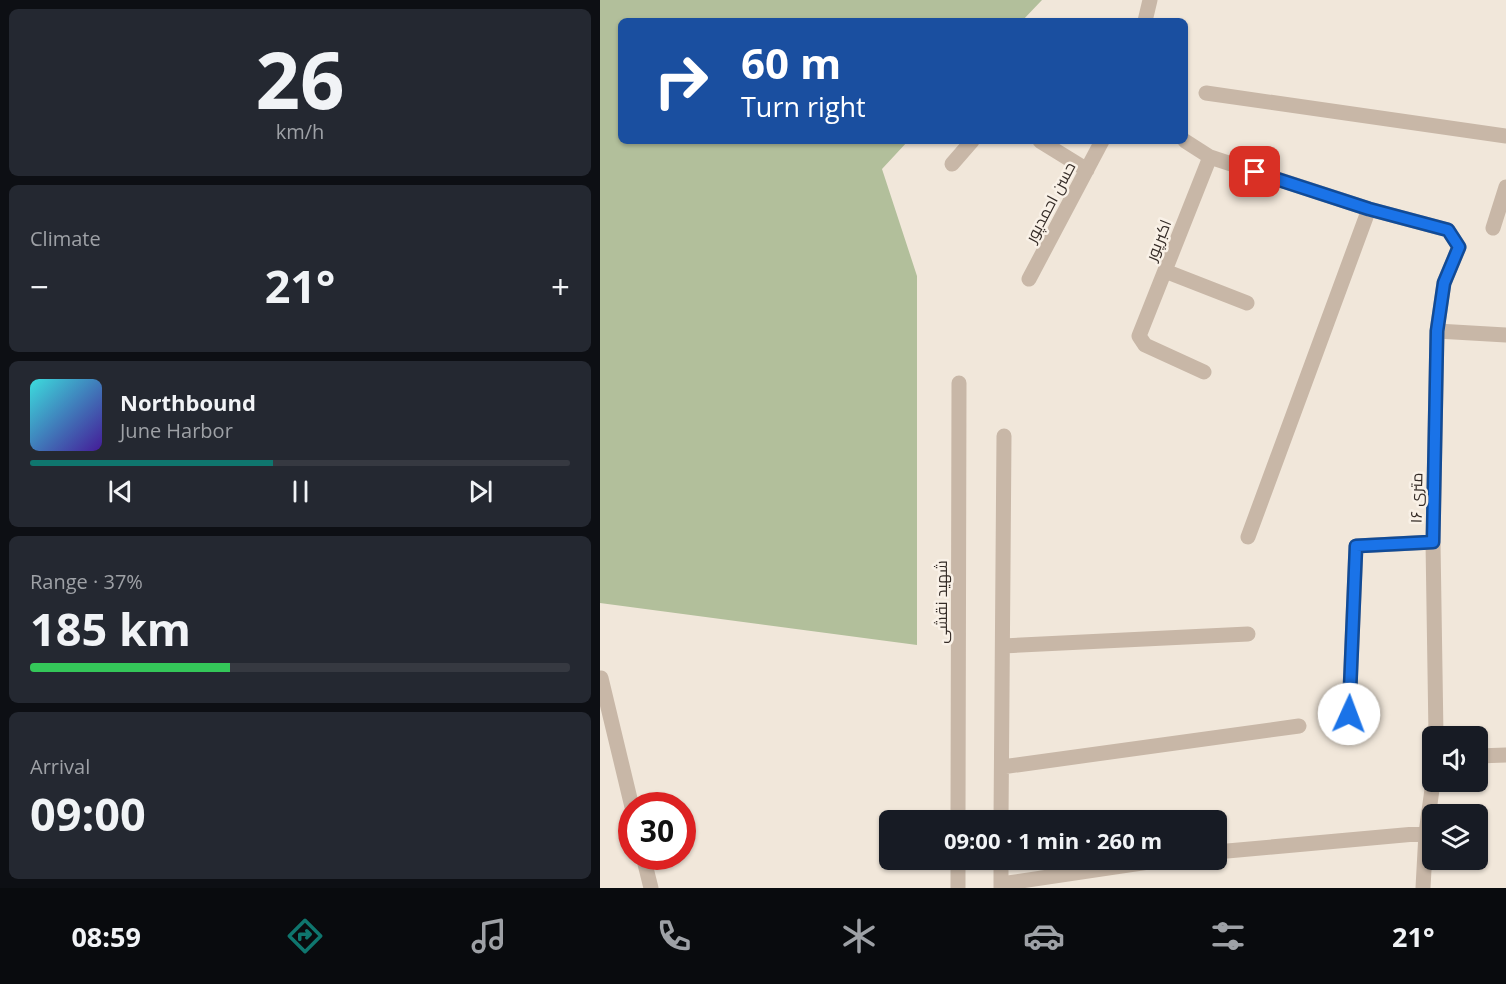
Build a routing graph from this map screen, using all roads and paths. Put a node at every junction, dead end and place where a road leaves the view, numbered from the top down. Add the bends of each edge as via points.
1 (1150, 0) edge
2 (1145, 18) edge
3 (1206, 93) dead end
4 (1506, 136) edge
5 (1188, 143) edge
6 (969, 144) edge
7 (1045, 144) edge
8 (1100, 144) edge
9 (1210, 157) junction
10 (952, 164) dead end
11 (1087, 170) junction
12 (1506, 187) edge
13 (1369, 209) junction
14 (1493, 228) dead end
15 (1165, 271) junction
16 (1029, 279) dead end
17 (1247, 303) dead end
18 (1437, 331) junction
19 (1506, 335) edge
20 (1204, 372) dead end
21 (959, 383) dead end
22 (1004, 436) dead end
23 (1248, 537) dead end
24 (1433, 542) junction
25 (1248, 634) dead end
26 (1003, 646) junction
27 (601, 678) edge
28 (1349, 714) dead end
29 (1299, 726) dead end
30 (1436, 726) edge
31 (1506, 755) edge
32 (1488, 756) edge
33 (1002, 767) junction
34 (628, 792) edge
35 (958, 810) edge
36 (1001, 810) edge
37 (1422, 833) edge
38 (1227, 851) edge
39 (646, 870) edge
40 (958, 870) edge
41 (1001, 870) edge
42 (1100, 870) edge
43 (1424, 870) edge
44 (1001, 886) edge
45 (651, 888) edge
46 (958, 888) edge
47 (1423, 888) edge

1 - 2 street
3 - 4 street
5 - 9 street, ۱۶ متری
6 - 10 street
7 - 11 street
8 - 11 street, حسن احمدپور
9 - 13 street, ۱۶ متری
9 - 15 street, اکبرپور
11 - 16 street, حسن احمدپور
12 - 14 street
13 - 18 street, ۱۶ متری via 1452,233 1459,247 1444,283
13 - 23 street
15 - 17 street
15 - 20 street, اکبرپور via 1139,336 1145,345
18 - 19 street
18 - 24 street, ۱۶ متری
21 - 35 street, شهید نقشی
22 - 26 street
24 - 28 street via 1356,546
24 - 30 street, ۱۶ متری
25 - 26 street
26 - 33 street
27 - 34 street
29 - 33 street
31 - 32 street
33 - 36 street
37 - 38 street
39 - 45 street
40 - 46 street
41 - 44 street
42 - 44 street
43 - 47 street

